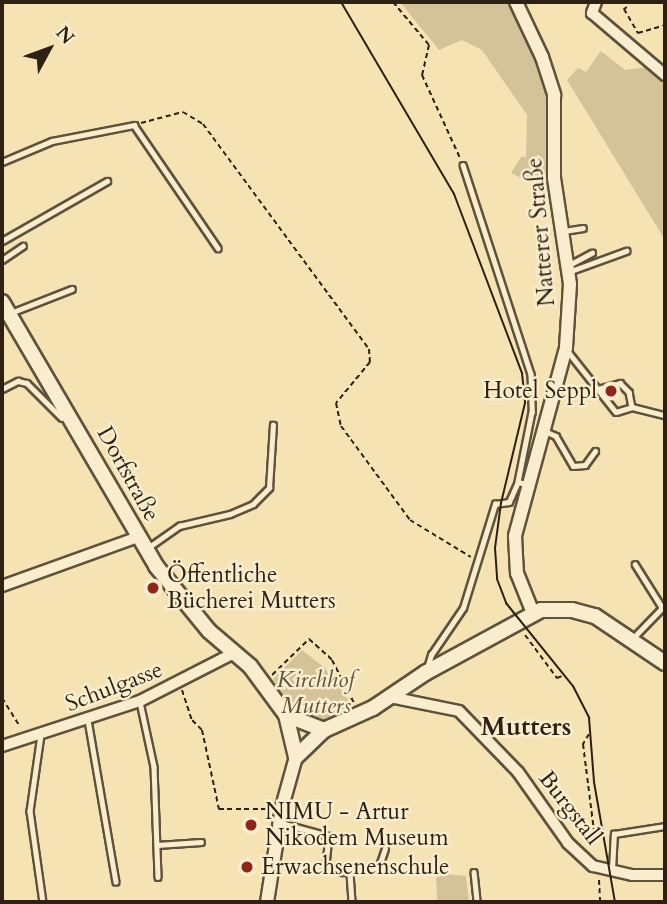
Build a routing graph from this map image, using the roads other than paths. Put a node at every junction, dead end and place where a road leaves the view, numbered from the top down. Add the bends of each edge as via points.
1 (516, 2) edge
2 (596, 2) edge
3 (665, 75) edge
4 (2, 162) edge
5 (463, 165) road end
6 (107, 181) dead end
7 (583, 228) dead end
8 (563, 232) junction
9 (2, 240) edge
10 (23, 246) dead end
11 (218, 248) dead end
12 (626, 251) dead end
13 (592, 253) dead end
14 (2, 260) edge
15 (568, 268) junction
16 (72, 289) dead end
17 (5, 308) edge
18 (566, 348) junction
19 (2, 389) edge
20 (598, 389) junction
21 (632, 407) junction
22 (665, 415) edge
23 (75, 424) junction
24 (273, 425) dead end
25 (543, 430) junction
26 (595, 451) dead end
27 (522, 483) junction
28 (141, 543) junction
29 (635, 565) dead end
30 (2, 586) edge
31 (533, 613) junction
32 (631, 639) junction
33 (234, 653) junction
34 (665, 663) edge
35 (425, 673) junction
36 (390, 697) junction
37 (140, 701) junction
38 (286, 715) junction
39 (88, 719) junction
40 (324, 730) junction
41 (41, 734) junction
42 (2, 746) edge
43 (296, 757) junction
44 (280, 823) junction
45 (665, 827) edge
46 (201, 842) dead end
47 (157, 845) junction
48 (385, 849) dead end
49 (612, 870) junction
50 (474, 872) dead end
51 (349, 873) junction
52 (665, 875) edge
53 (158, 877) dead end
54 (116, 882) dead end
55 (43, 902) edge
56 (267, 902) edge
57 (352, 902) edge
58 (477, 902) edge

1 - 8 street, Natterer Straße via 548,71 554,95 554,178
2 - 3 street via 592,13
4 - 11 lane via 52,141 134,125
5 - 27 lane via 531,374 532,412
6 - 9 lane
7 - 8 lane
8 - 15 street, Natterer Straße
10 - 14 lane
12 - 15 lane
13 - 15 lane
15 - 18 street, Natterer Straße
16 - 17 lane
17 - 23 main road, Dorfstraße
18 - 20 lane
18 - 25 street, Natterer Straße
19 - 23 lane via 18,381 27,383 68,424
20 - 21 lane via 617,415
20 - 21 lane via 620,383 629,392
21 - 22 lane
23 - 28 main road, Dorfstraße
24 - 28 lane via 269,488 253,503
25 - 26 lane via 556,436 573,466 585,465
25 - 27 street, Natterer Straße
27 - 31 street, Natterer Straße via 515,561
27 - 35 lane via 509,502 495,503 463,608 430,655
28 - 30 street
28 - 33 main road, Dorfstraße via 180,598
29 - 32 lane via 663,608
31 - 32 main road via 550,609 583,612
31 - 35 main road
32 - 34 main road
33 - 37 street, Schulgasse
33 - 38 main road, Dorfstraße via 263,682
35 - 36 main road
36 - 40 main road
36 - 49 street, Burgstall via 459,710 518,772 582,857
37 - 39 street, Schulgasse
37 - 47 lane via 154,766
38 - 40 main road
38 - 43 main road
39 - 41 street, Schulgasse
39 - 54 lane
40 - 43 main road
41 - 42 street, Schulgasse
41 - 55 lane via 30,811
43 - 44 street
44 - 51 lane via 329,836 326,864
44 - 56 street
45 - 49 lane via 614,834
46 - 47 lane
47 - 53 lane
48 - 51 lane via 379,866
49 - 52 street, Burgstall
50 - 58 lane
51 - 57 lane

